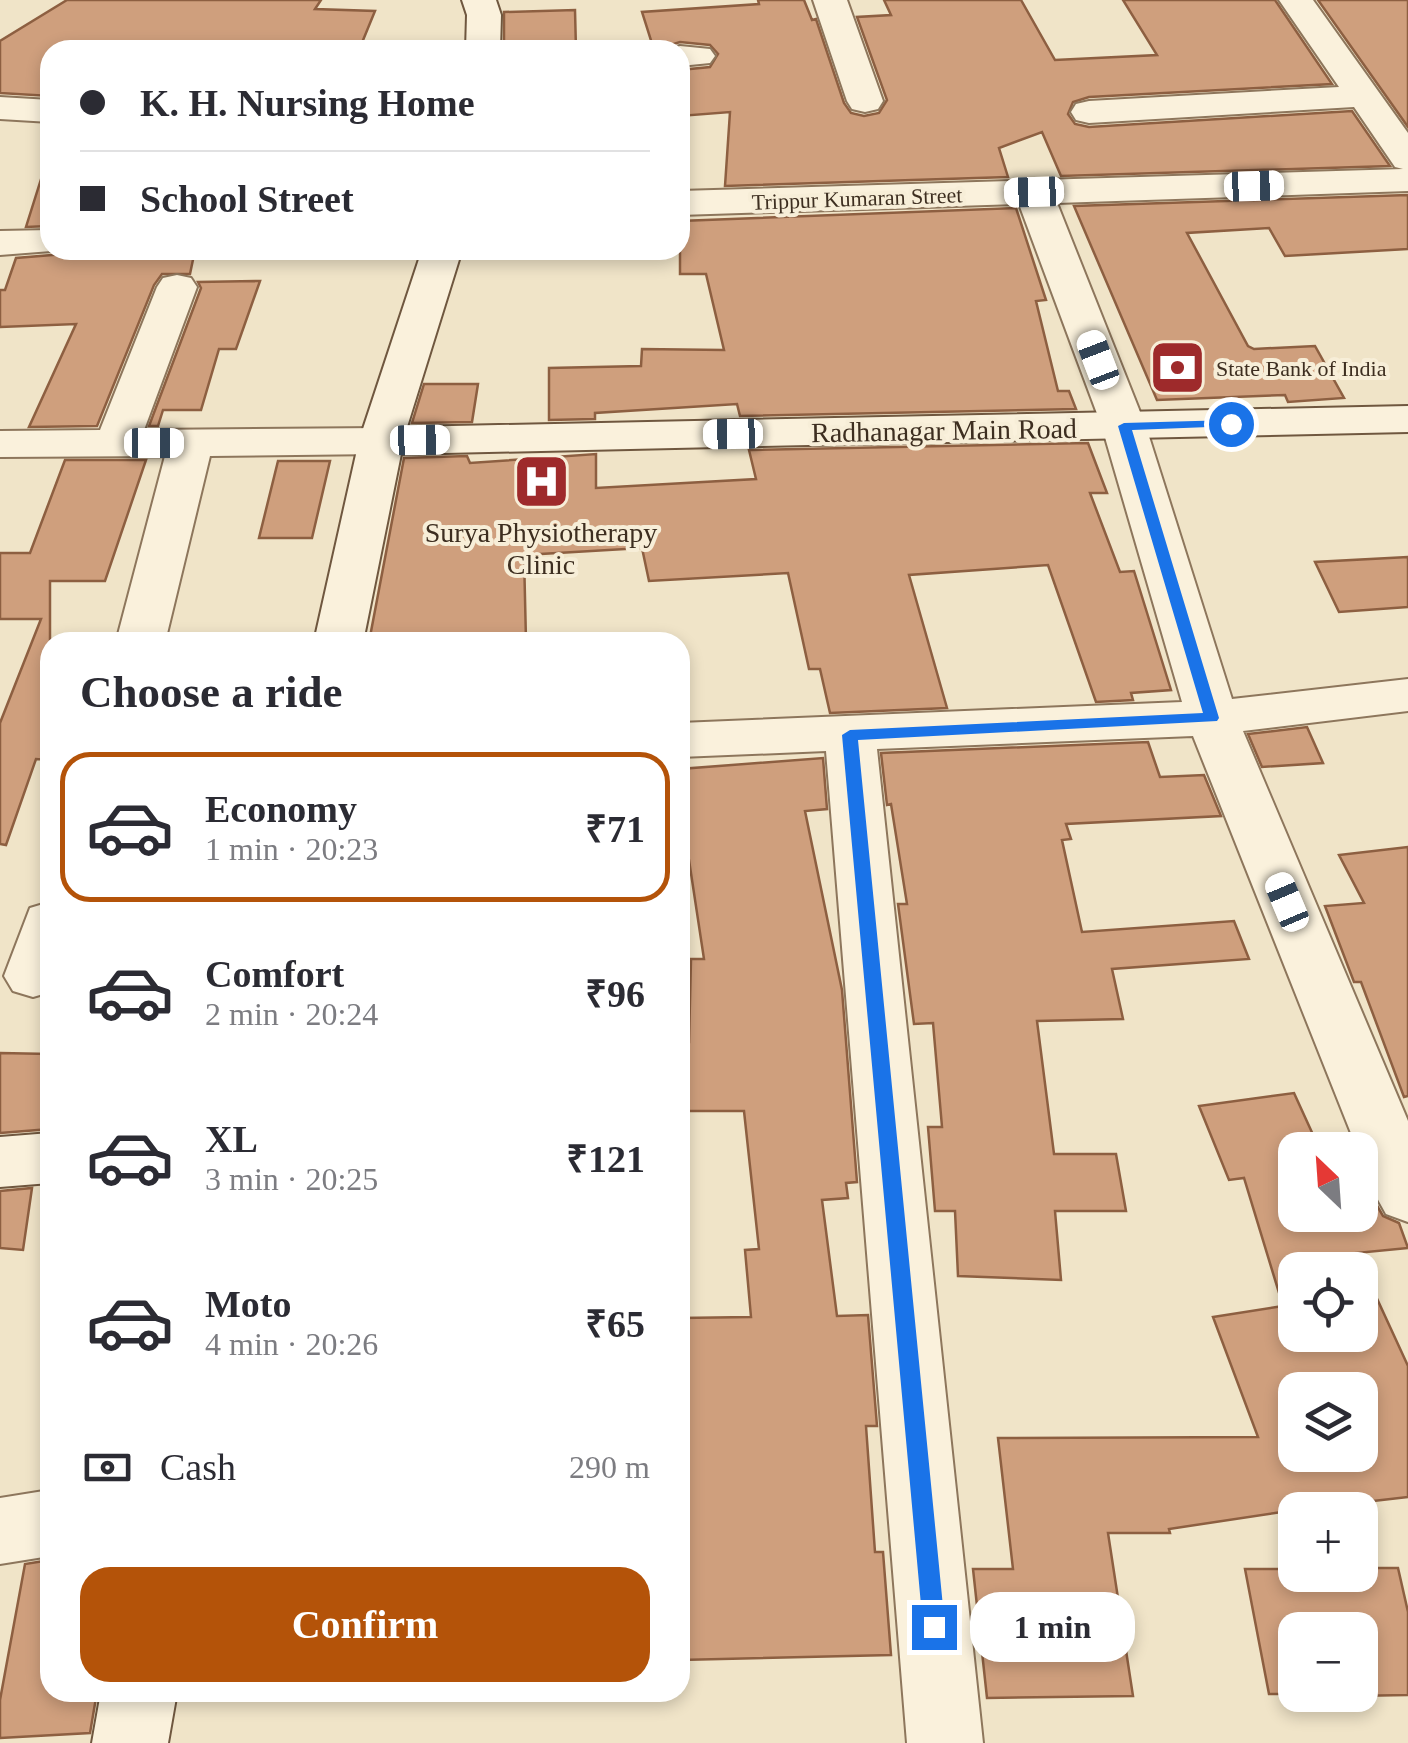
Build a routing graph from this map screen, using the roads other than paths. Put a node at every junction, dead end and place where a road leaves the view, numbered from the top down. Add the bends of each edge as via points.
1 (479, 0) edge
2 (830, 0) edge
3 (1296, 0) edge
4 (483, 40) edge
5 (1363, 96) junction
6 (865, 101) dead end
7 (0, 108) edge
8 (40, 110) edge
9 (1089, 112) dead end
10 (1408, 159) edge
11 (1408, 180) edge
12 (1034, 192) junction
13 (690, 204) edge
14 (40, 242) edge
15 (0, 243) edge
16 (439, 260) edge
17 (177, 287) dead end
18 (1408, 419) edge
19 (1124, 426) junction
20 (381, 441) junction
21 (117, 443) junction
22 (192, 443) junction
23 (0, 444) edge
24 (143, 632) edge
25 (340, 632) edge
26 (1408, 696) edge
27 (1212, 718) junction
28 (850, 735) junction
29 (690, 740) edge
30 (40, 954) edge
31 (33, 976) dead end
32 (40, 1159) edge
33 (0, 1162) edge
34 (1408, 1196) edge
35 (40, 1524) edge
36 (0, 1531) edge
37 (137, 1702) edge
38 (130, 1743) edge
39 (945, 1743) edge

1 - 4 street
2 - 6 street
3 - 5 street
5 - 9 street
5 - 10 street
7 - 8 street
11 - 12 street, Trippur Kumaran Street
12 - 13 street, Trippur Kumaran Street
12 - 19 street
14 - 15 street
16 - 20 street
17 - 21 street
18 - 19 street, Radhanagar Main Road
19 - 20 street, Radhanagar Main Road
19 - 27 street
20 - 22 street, Radhanagar Main Road
20 - 25 street
21 - 22 street, Radhanagar Main Road
21 - 23 street, Radhanagar Main Road
22 - 24 street
26 - 27 street
27 - 28 street
27 - 34 street
28 - 29 street
28 - 39 street
30 - 31 street
32 - 33 street
35 - 36 street
37 - 38 street

